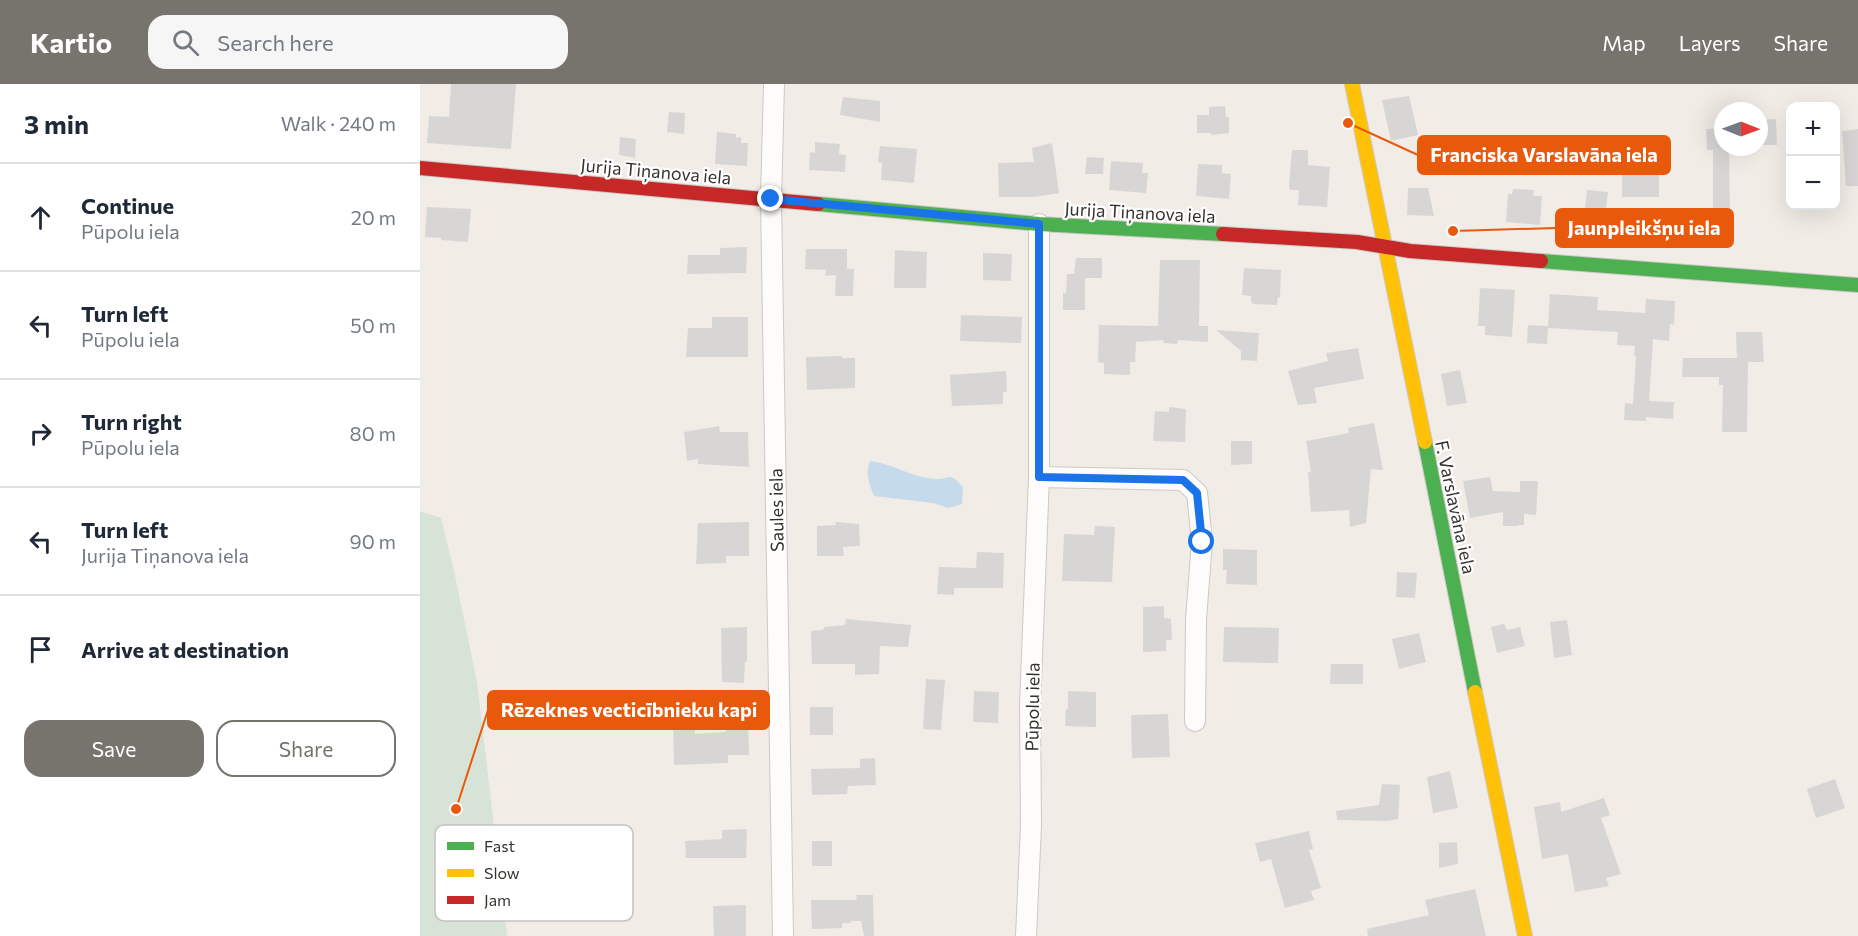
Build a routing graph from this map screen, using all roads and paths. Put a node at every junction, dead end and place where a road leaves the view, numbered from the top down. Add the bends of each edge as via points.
1 (774, 84) edge
2 (1352, 84) edge
3 (420, 168) edge
4 (771, 199) junction
5 (1039, 224) junction
6 (1384, 248) junction
7 (1858, 285) edge
8 (1039, 477) junction
9 (1195, 721) dead end
10 (783, 936) edge
11 (1026, 936) edge
12 (1525, 936) edge

1 - 4 street, Saules iela
2 - 6 street, F. Varslavāna iela
3 - 4 street, Jurija Tiņanova iela
4 - 5 street, Jurija Tiņanova iela
4 - 10 street, Saules iela
5 - 6 street, Jurija Tiņanova iela via 1357,242
5 - 8 street, Pūpolu iela
6 - 7 street, Jurija Tiņanova iela
6 - 12 street, F. Varslavāna iela
8 - 9 street via 1183,480 1197,493 1202,542
8 - 11 street, Pūpolu iela

